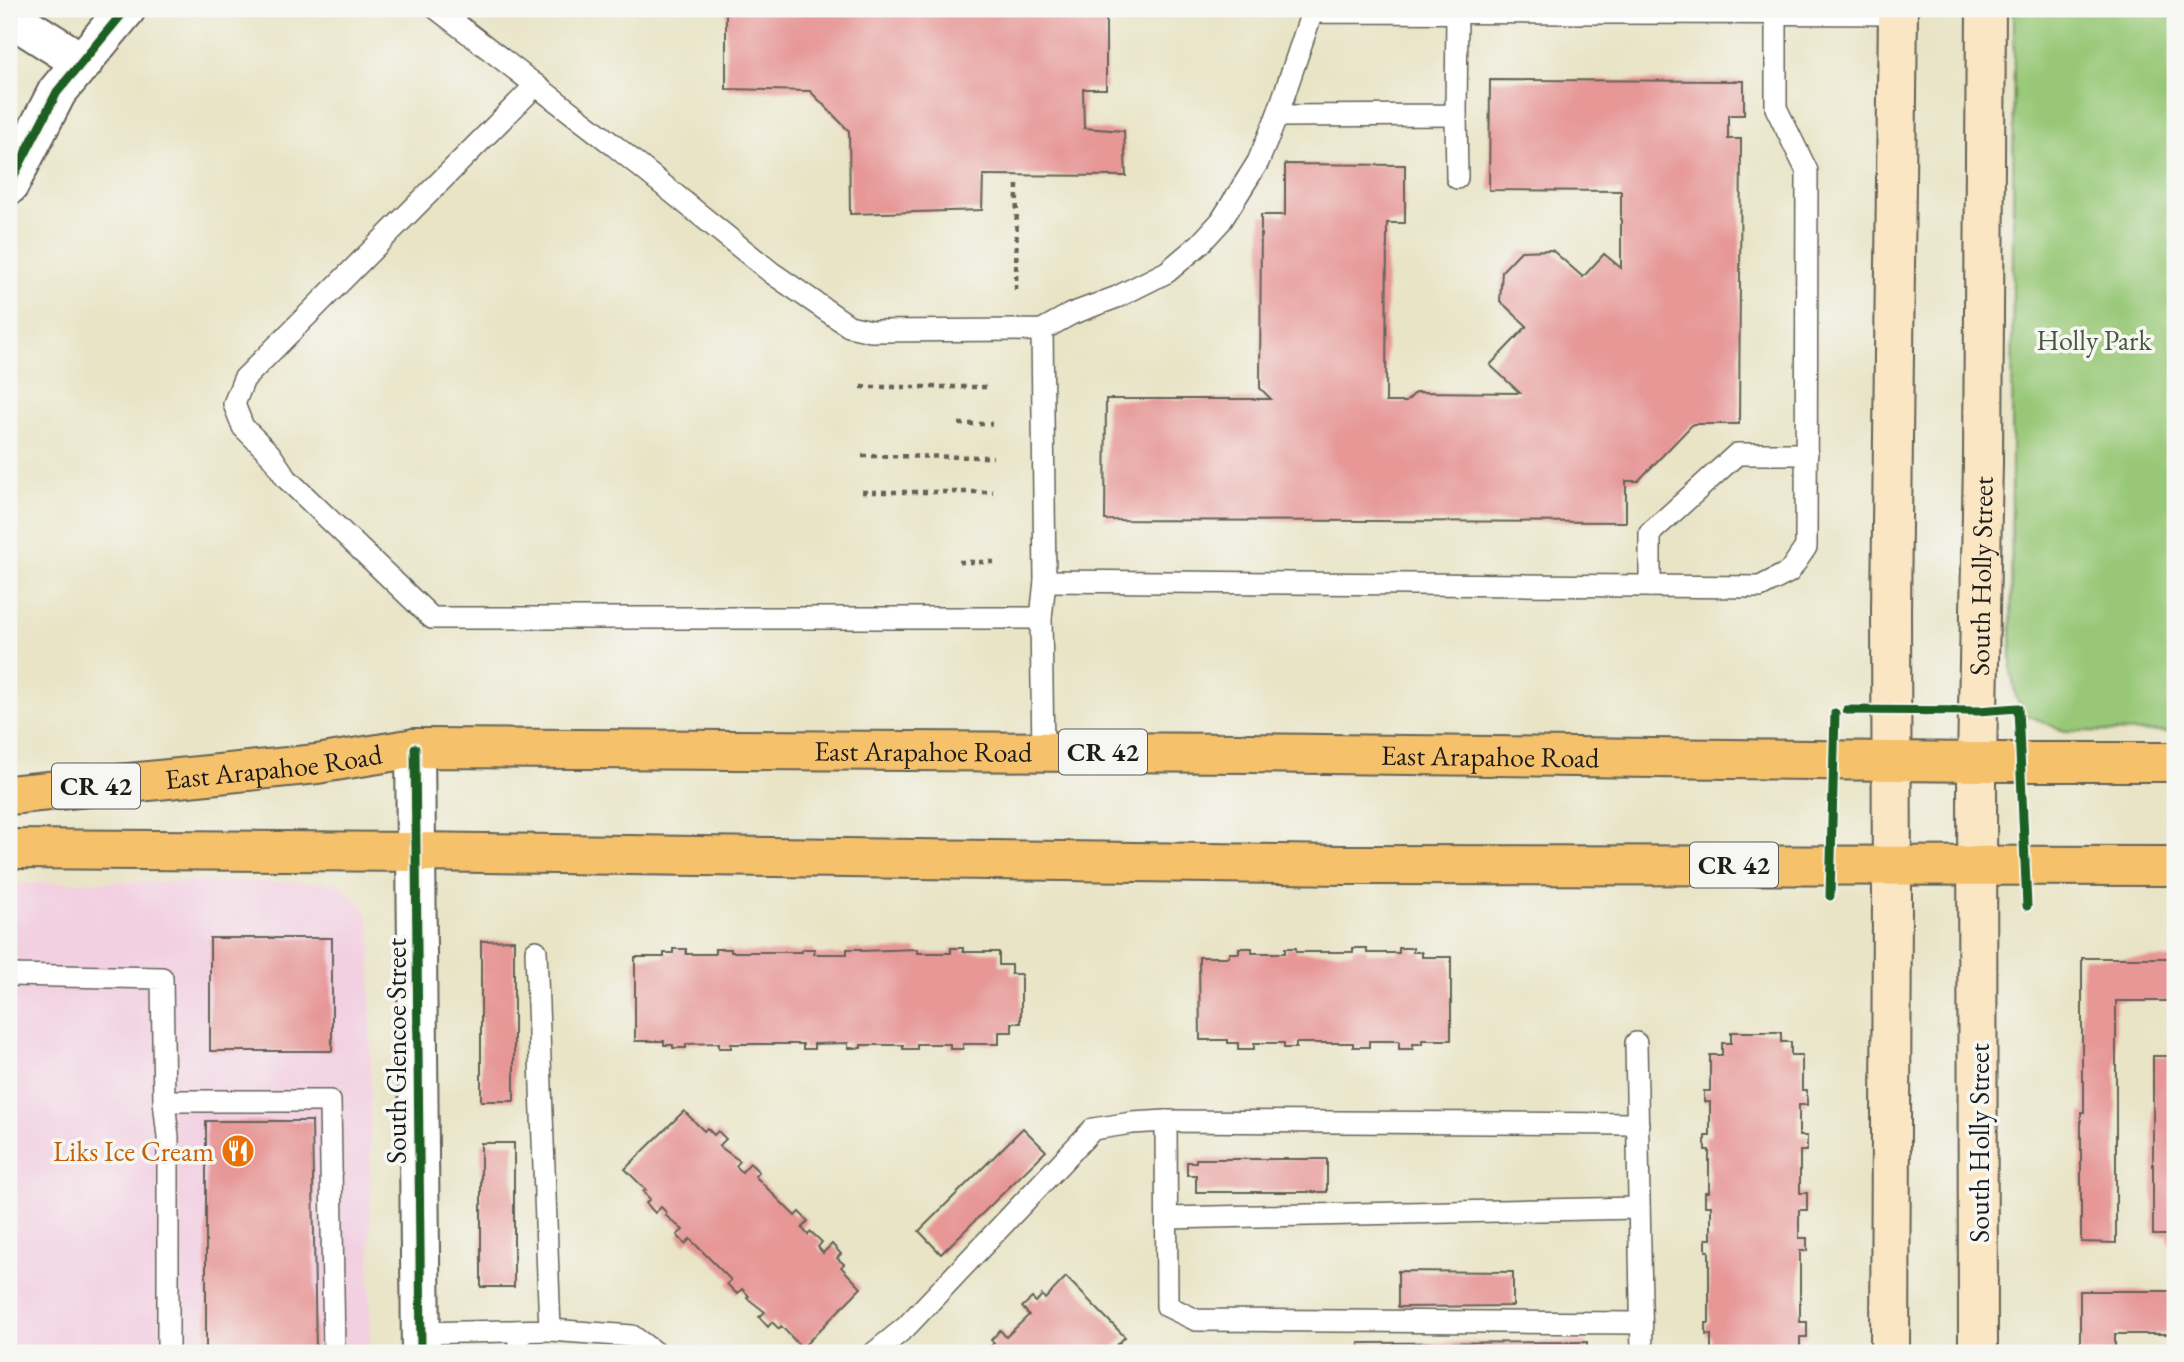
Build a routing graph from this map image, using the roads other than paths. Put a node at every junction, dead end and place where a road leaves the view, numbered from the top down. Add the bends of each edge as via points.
1 (126, 9) edge
2 (437, 9) edge
3 (1986, 9) edge
4 (1898, 11) edge
5 (1457, 12) junction
6 (1776, 14) junction
7 (9, 16) edge
8 (83, 63) junction
9 (536, 85) junction
10 (1457, 115) junction
11 (1277, 116) junction
12 (1457, 178) dead end
13 (9, 185) edge
14 (1042, 330) junction
15 (1807, 454) junction
16 (1045, 581) junction
17 (1650, 586) junction
18 (1041, 618) junction
19 (415, 748) junction
20 (1043, 751) junction
21 (1890, 760) junction
22 (1977, 762) junction
23 (2175, 762) edge
24 (9, 795) edge
25 (9, 849) edge
26 (417, 852) junction
27 (1892, 865) junction
28 (1979, 866) junction
29 (2175, 866) edge
30 (536, 951) dead end
31 (9, 975) edge
32 (1636, 1043) dead end
33 (164, 1101) junction
34 (1166, 1121) junction
35 (1638, 1124) junction
36 (1639, 1208) junction
37 (1167, 1218) junction
38 (1641, 1323) junction
39 (518, 1331) junction
40 (550, 1331) junction
41 (421, 1343) edge
42 (168, 1353) edge
43 (334, 1353) edge
44 (520, 1353) edge
45 (654, 1353) edge
46 (874, 1353) edge
47 (1642, 1353) edge
48 (1891, 1353) edge
49 (1978, 1353) edge

1 - 8 street
2 - 9 lane
3 - 22 main road, South Holly Street
4 - 6 lane
4 - 21 main road
5 - 6 lane
5 - 10 lane
5 - 11 lane via 1312,12
6 - 15 lane via 1776,108 1807,171
7 - 8 street
8 - 13 street via 57,92
9 - 14 lane via 772,273 849,326 871,331
9 - 18 lane via 244,379 234,404 243,427 287,479 432,618
10 - 11 lane
10 - 12 lane
11 - 14 lane via 1258,162 1221,221 1200,244 1167,272
14 - 16 lane
15 - 17 lane via 1737,454 1650,533
15 - 17 lane via 1806,547 1789,572 1760,587
16 - 17 lane
16 - 18 lane
18 - 20 lane
19 - 20 main road, East Arapahoe Road / CR 42
19 - 24 main road, East Arapahoe Road / CR 42 via 317,764
19 - 26 street, South Glencoe Street
20 - 21 main road, East Arapahoe Road / CR 42
21 - 22 main road, East Arapahoe Road / CR 42
21 - 27 main road
22 - 23 main road, East Arapahoe Road / CR 42
22 - 28 main road, South Holly Street
25 - 26 main road, CR 42
26 - 27 main road, CR 42 via 1344,865
26 - 41 street, South Glencoe Street
27 - 28 main road, CR 42
27 - 48 main road
28 - 29 main road, CR 42
28 - 49 main road, South Holly Street
30 - 40 lane
31 - 33 lane via 162,978
32 - 35 lane
33 - 42 lane
33 - 43 lane via 330,1101
34 - 35 lane
34 - 37 lane
34 - 46 lane via 1093,1129 906,1327
35 - 36 lane
36 - 37 lane
36 - 38 lane
37 - 38 lane via 1167,1306 1196,1320
38 - 47 lane
39 - 40 lane
39 - 41 lane
39 - 44 lane
40 - 45 lane via 632,1336

